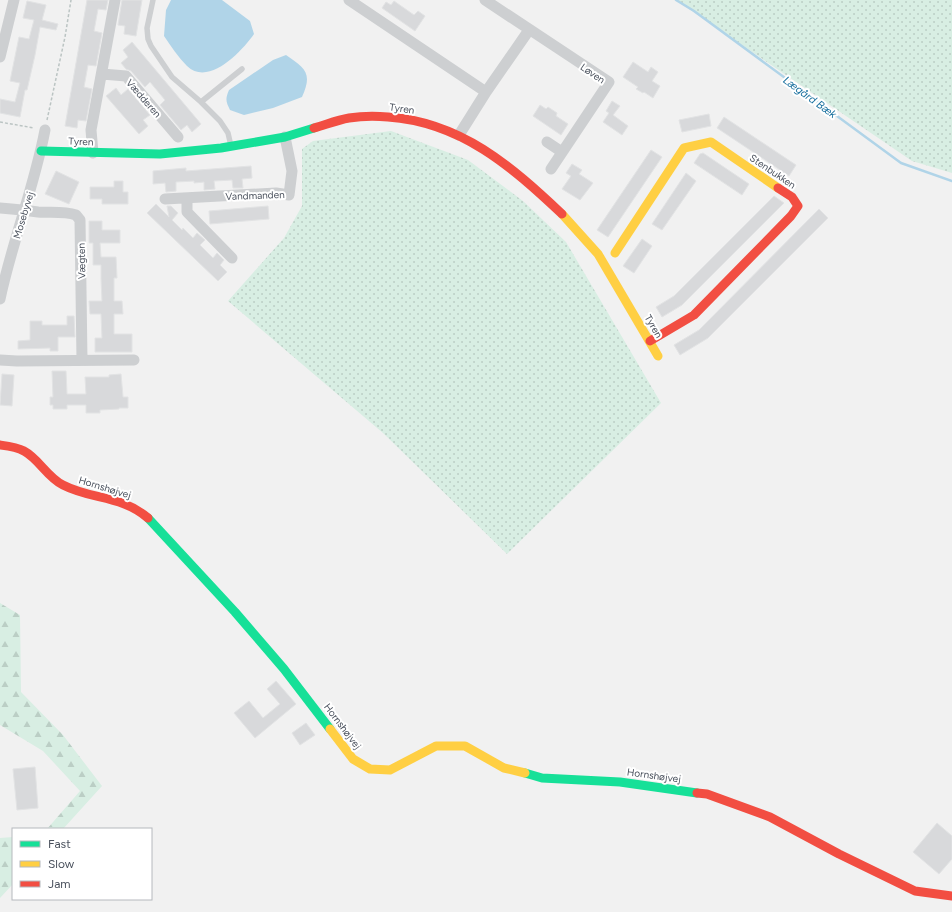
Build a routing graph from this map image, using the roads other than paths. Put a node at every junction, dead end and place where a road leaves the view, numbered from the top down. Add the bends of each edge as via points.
1 (14, 0) edge
2 (115, 0) edge
3 (153, 0) edge
4 (349, 0) edge
5 (484, 0) edge
6 (529, 30) junction
7 (0, 57) edge
8 (242, 70) dead end
9 (102, 74) junction
10 (486, 92) junction
11 (201, 102) junction
12 (45, 130) road end
13 (459, 135) junction
14 (178, 137) dead end
15 (285, 137) junction
16 (547, 142) dead end
17 (231, 146) junction
18 (41, 151) junction
19 (562, 152) junction
20 (93, 153) junction
21 (551, 169) dead end
22 (187, 198) junction
23 (165, 199) dead end
24 (0, 208) edge
25 (25, 210) junction
26 (615, 253) dead end
27 (232, 258) dead end
28 (0, 299) edge
29 (650, 341) junction
30 (658, 356) dead end
31 (0, 360) edge
32 (82, 360) junction
33 (134, 360) dead end
34 (0, 445) edge
35 (952, 896) edge

1 - 7 street
2 - 9 street
3 - 11 lane via 147,28 148,40 172,78
4 - 10 street
5 - 6 street, Løven
6 - 10 street
6 - 19 street, Løven via 609,82
8 - 11 lane
9 - 14 street, Vædderen via 126,76
9 - 20 street via 91,130
10 - 13 street
11 - 17 lane via 220,120 228,133
12 - 18 street, Mosebyvej
13 - 15 street, Tyren via 406,118 376,116 349,118
13 - 29 street, Tyren via 524,178 567,218 598,254
15 - 17 street, Tyren
15 - 22 street, Vandmanden via 292,171 289,195 276,193
16 - 19 street
17 - 20 street, Tyren via 160,154
18 - 20 street, Tyren
18 - 25 street, Mosebyvej
19 - 21 street, Løven
22 - 23 street, Vandmanden
22 - 27 street via 187,212
24 - 25 street
25 - 28 street, Mosebyvej
25 - 32 street, Vægten via 69,213 76,215 80,220
26 - 29 street, Stenbukken via 684,148 711,142 792,197 798,206 694,315
29 - 30 street, Tyren
31 - 32 street
32 - 33 street
34 - 35 street, Hornshøjvej via 15,447 28,453 62,485 127,505 143,514 236,612 353,758 370,769 390,770 436,746 465,746 504,768 542,778 620,782 707,794 770,817 915,891

